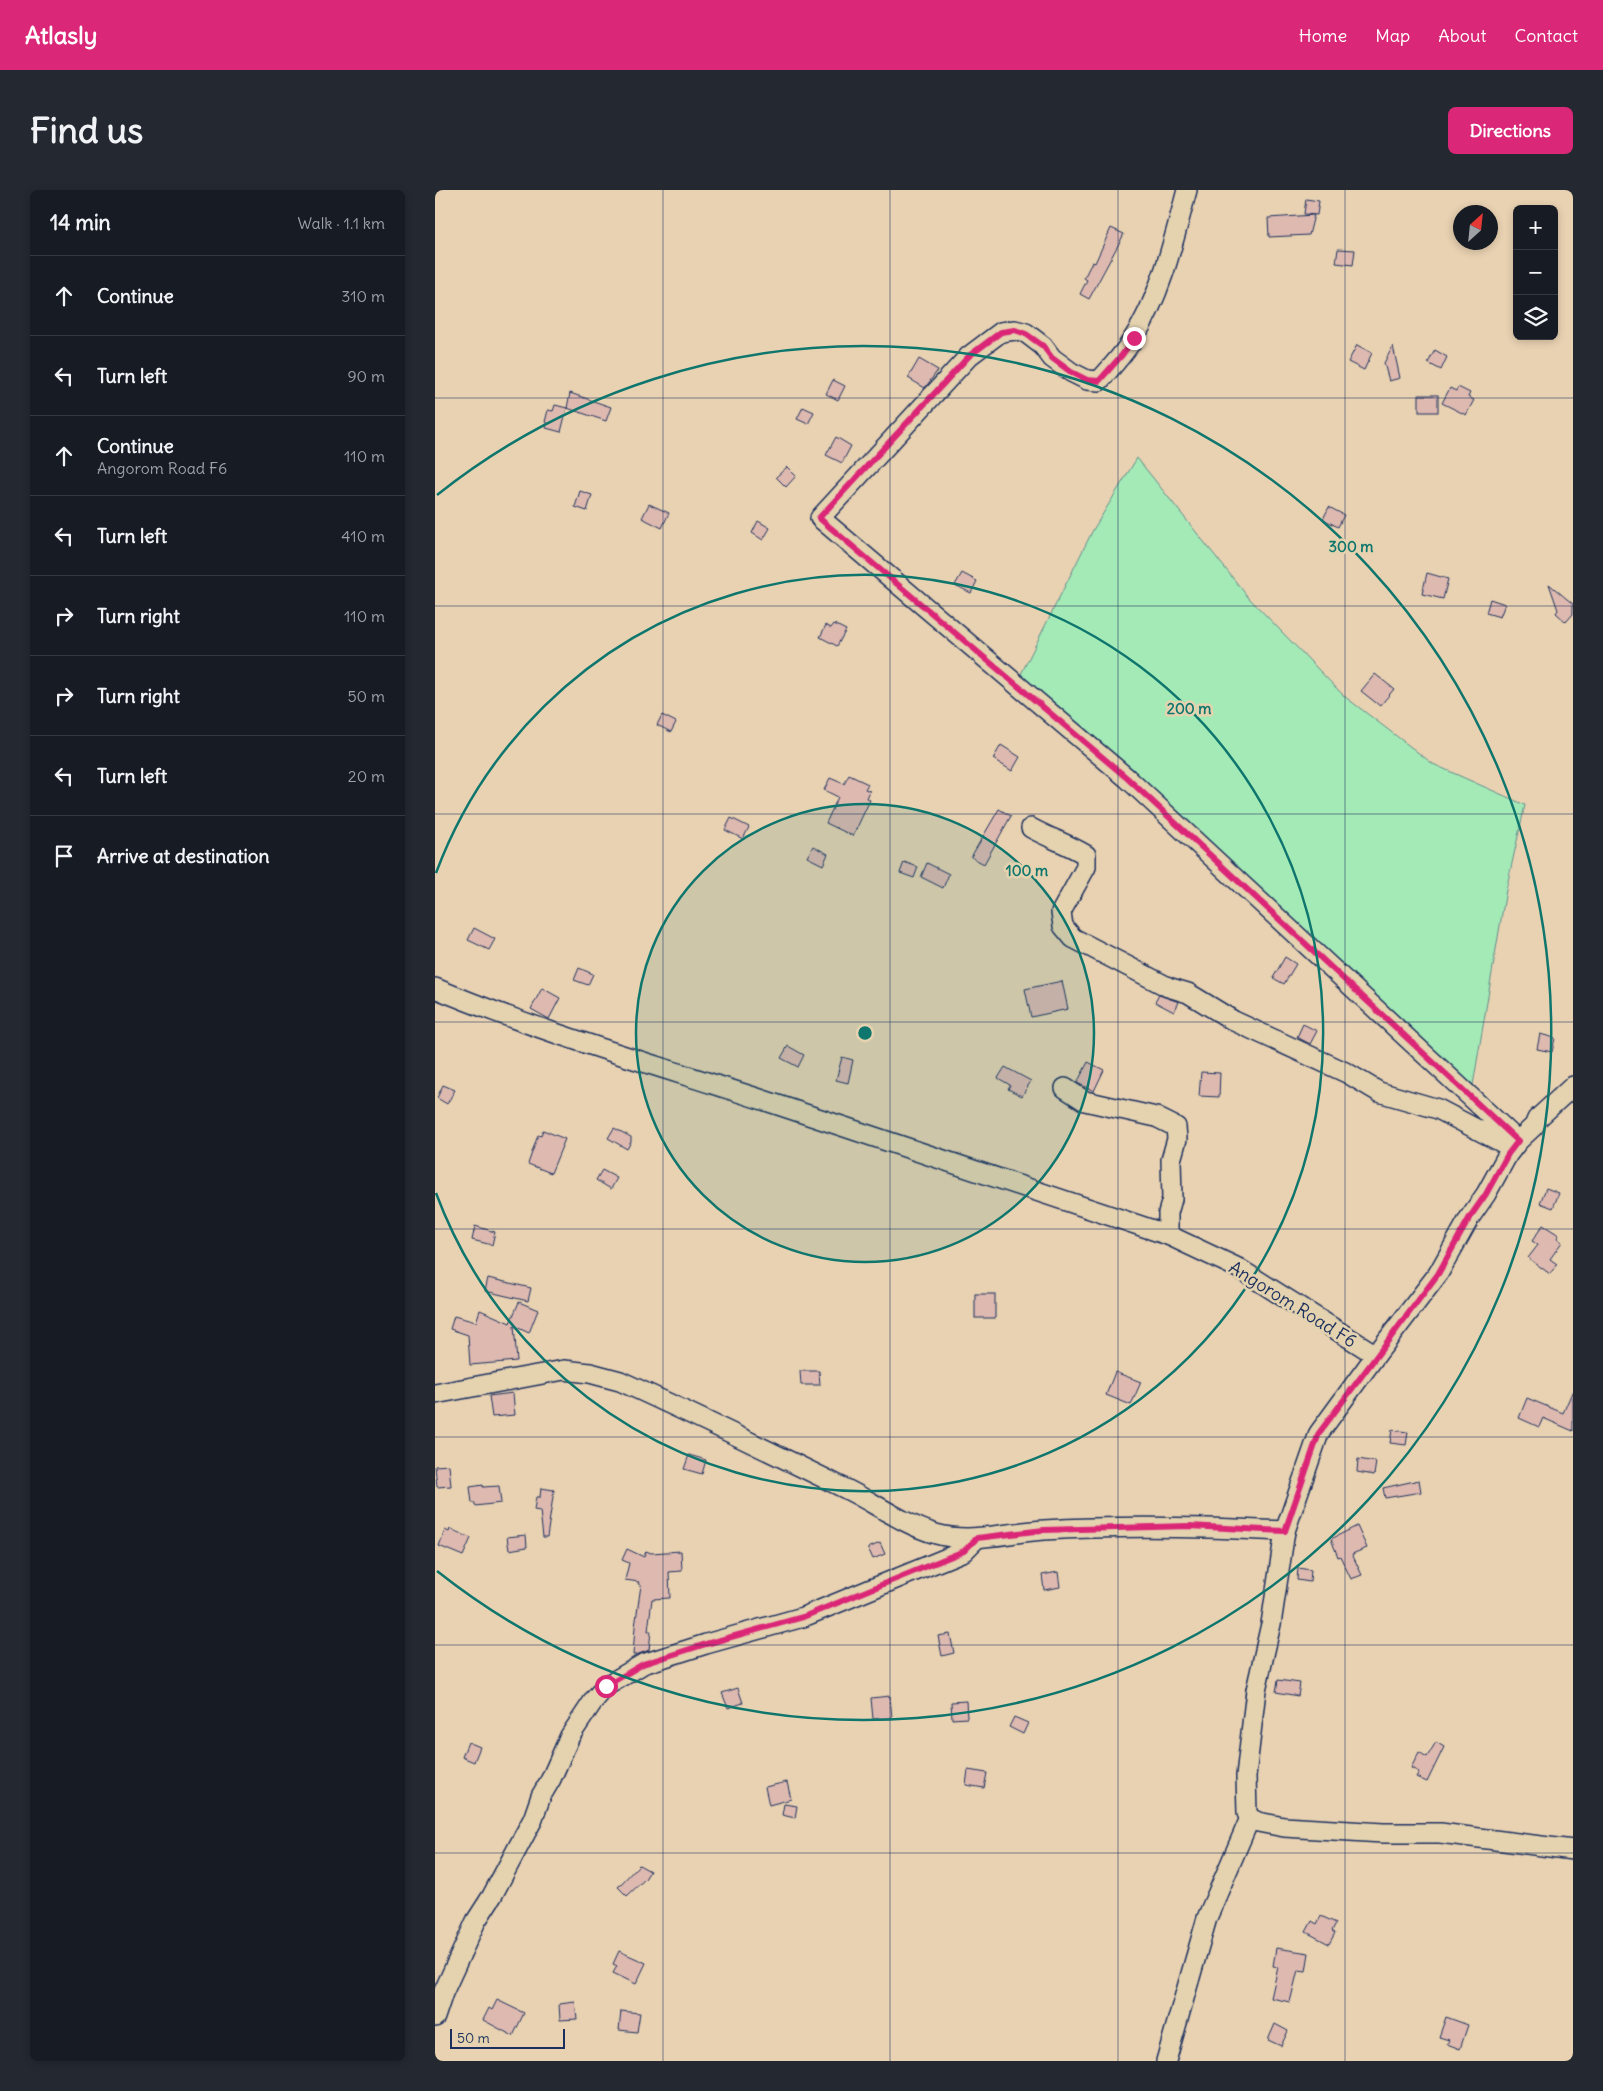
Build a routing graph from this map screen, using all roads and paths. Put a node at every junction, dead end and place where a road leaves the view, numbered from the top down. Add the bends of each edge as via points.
1 (1187, 190) edge
2 (1031, 828) dead end
3 (435, 988) edge
4 (1573, 1086) edge
5 (1065, 1088) dead end
6 (1518, 1141) junction
7 (1168, 1235) junction
8 (1376, 1355) junction
9 (435, 1394) edge
10 (1285, 1531) junction
11 (977, 1538) junction
12 (1249, 1818) junction
13 (1573, 1850) edge
14 (435, 2017) edge
15 (1166, 2061) edge

1 - 6 street via 1166,264 1134,338 1099,381 1087,380 1071,372 1026,334 1015,330 1001,332 969,356 819,518 1127,778
2 - 6 street via 1086,855 1086,867 1061,912 1063,926 1073,938 1168,987 1188,993 1234,1021 1347,1073 1379,1092 1438,1109 1503,1144
3 - 7 street, Angorom Road F6 via 564,1037
4 - 6 street, Angorom Road F6 via 1545,1110
5 - 7 street via 1085,1102 1155,1117 1176,1126
6 - 8 street, Angorom Road F6 via 1438,1274
7 - 8 street, Angorom Road F6 via 1239,1268
8 - 10 street via 1319,1433
9 - 11 street via 564,1370 590,1373 620,1381 670,1404 935,1534
10 - 11 street via 1189,1526 1129,1527 1044,1530
10 - 12 street via 1257,1690 1246,1776
11 - 14 street via 964,1551 803,1617 643,1664 606,1686 570,1736 533,1819 476,1921
12 - 13 street via 1284,1827 1440,1833
12 - 15 street via 1207,1918

